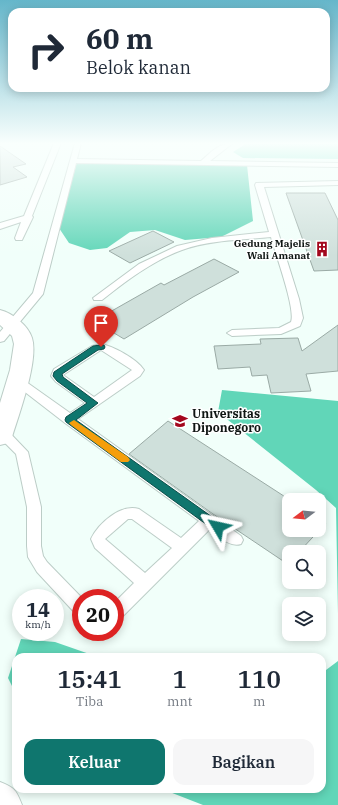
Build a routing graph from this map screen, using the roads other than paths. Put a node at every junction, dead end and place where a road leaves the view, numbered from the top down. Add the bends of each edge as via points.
1 (43, 181) edge
2 (69, 181) edge
3 (259, 181) edge
4 (323, 181) edge
5 (338, 182) edge
6 (28, 217) junction
7 (0, 226) edge
8 (274, 234) junction
9 (18, 238) dead end
10 (98, 298) dead end
11 (4, 327) edge
12 (232, 333) dead end
13 (18, 382) junction
14 (94, 403) junction
15 (69, 420) junction
16 (1, 434) edge
17 (209, 521) junction
18 (236, 540) dead end
19 (182, 547) junction
20 (144, 584) junction
21 (72, 599) edge
22 (124, 604) edge
23 (0, 800) edge
24 (4, 805) edge

1 - 6 lane
2 - 11 lane via 38,294
3 - 8 lane
4 - 5 lane
6 - 7 lane
6 - 9 lane
8 - 10 lane via 210,241 177,248 148,263
8 - 12 lane via 294,299 298,318 296,324 281,331
11 - 13 street via 18,330 23,337
13 - 15 lane
13 - 16 street
14 - 14 lane via 138,370 101,347 58,372 57,376
14 - 15 lane
15 - 17 lane
16 - 21 lane via 22,452 34,507 36,557 42,567
17 - 18 lane
17 - 19 lane
19 - 20 lane
19 - 20 lane via 134,513 124,514 100,535 100,544
20 - 22 lane
23 - 24 street

